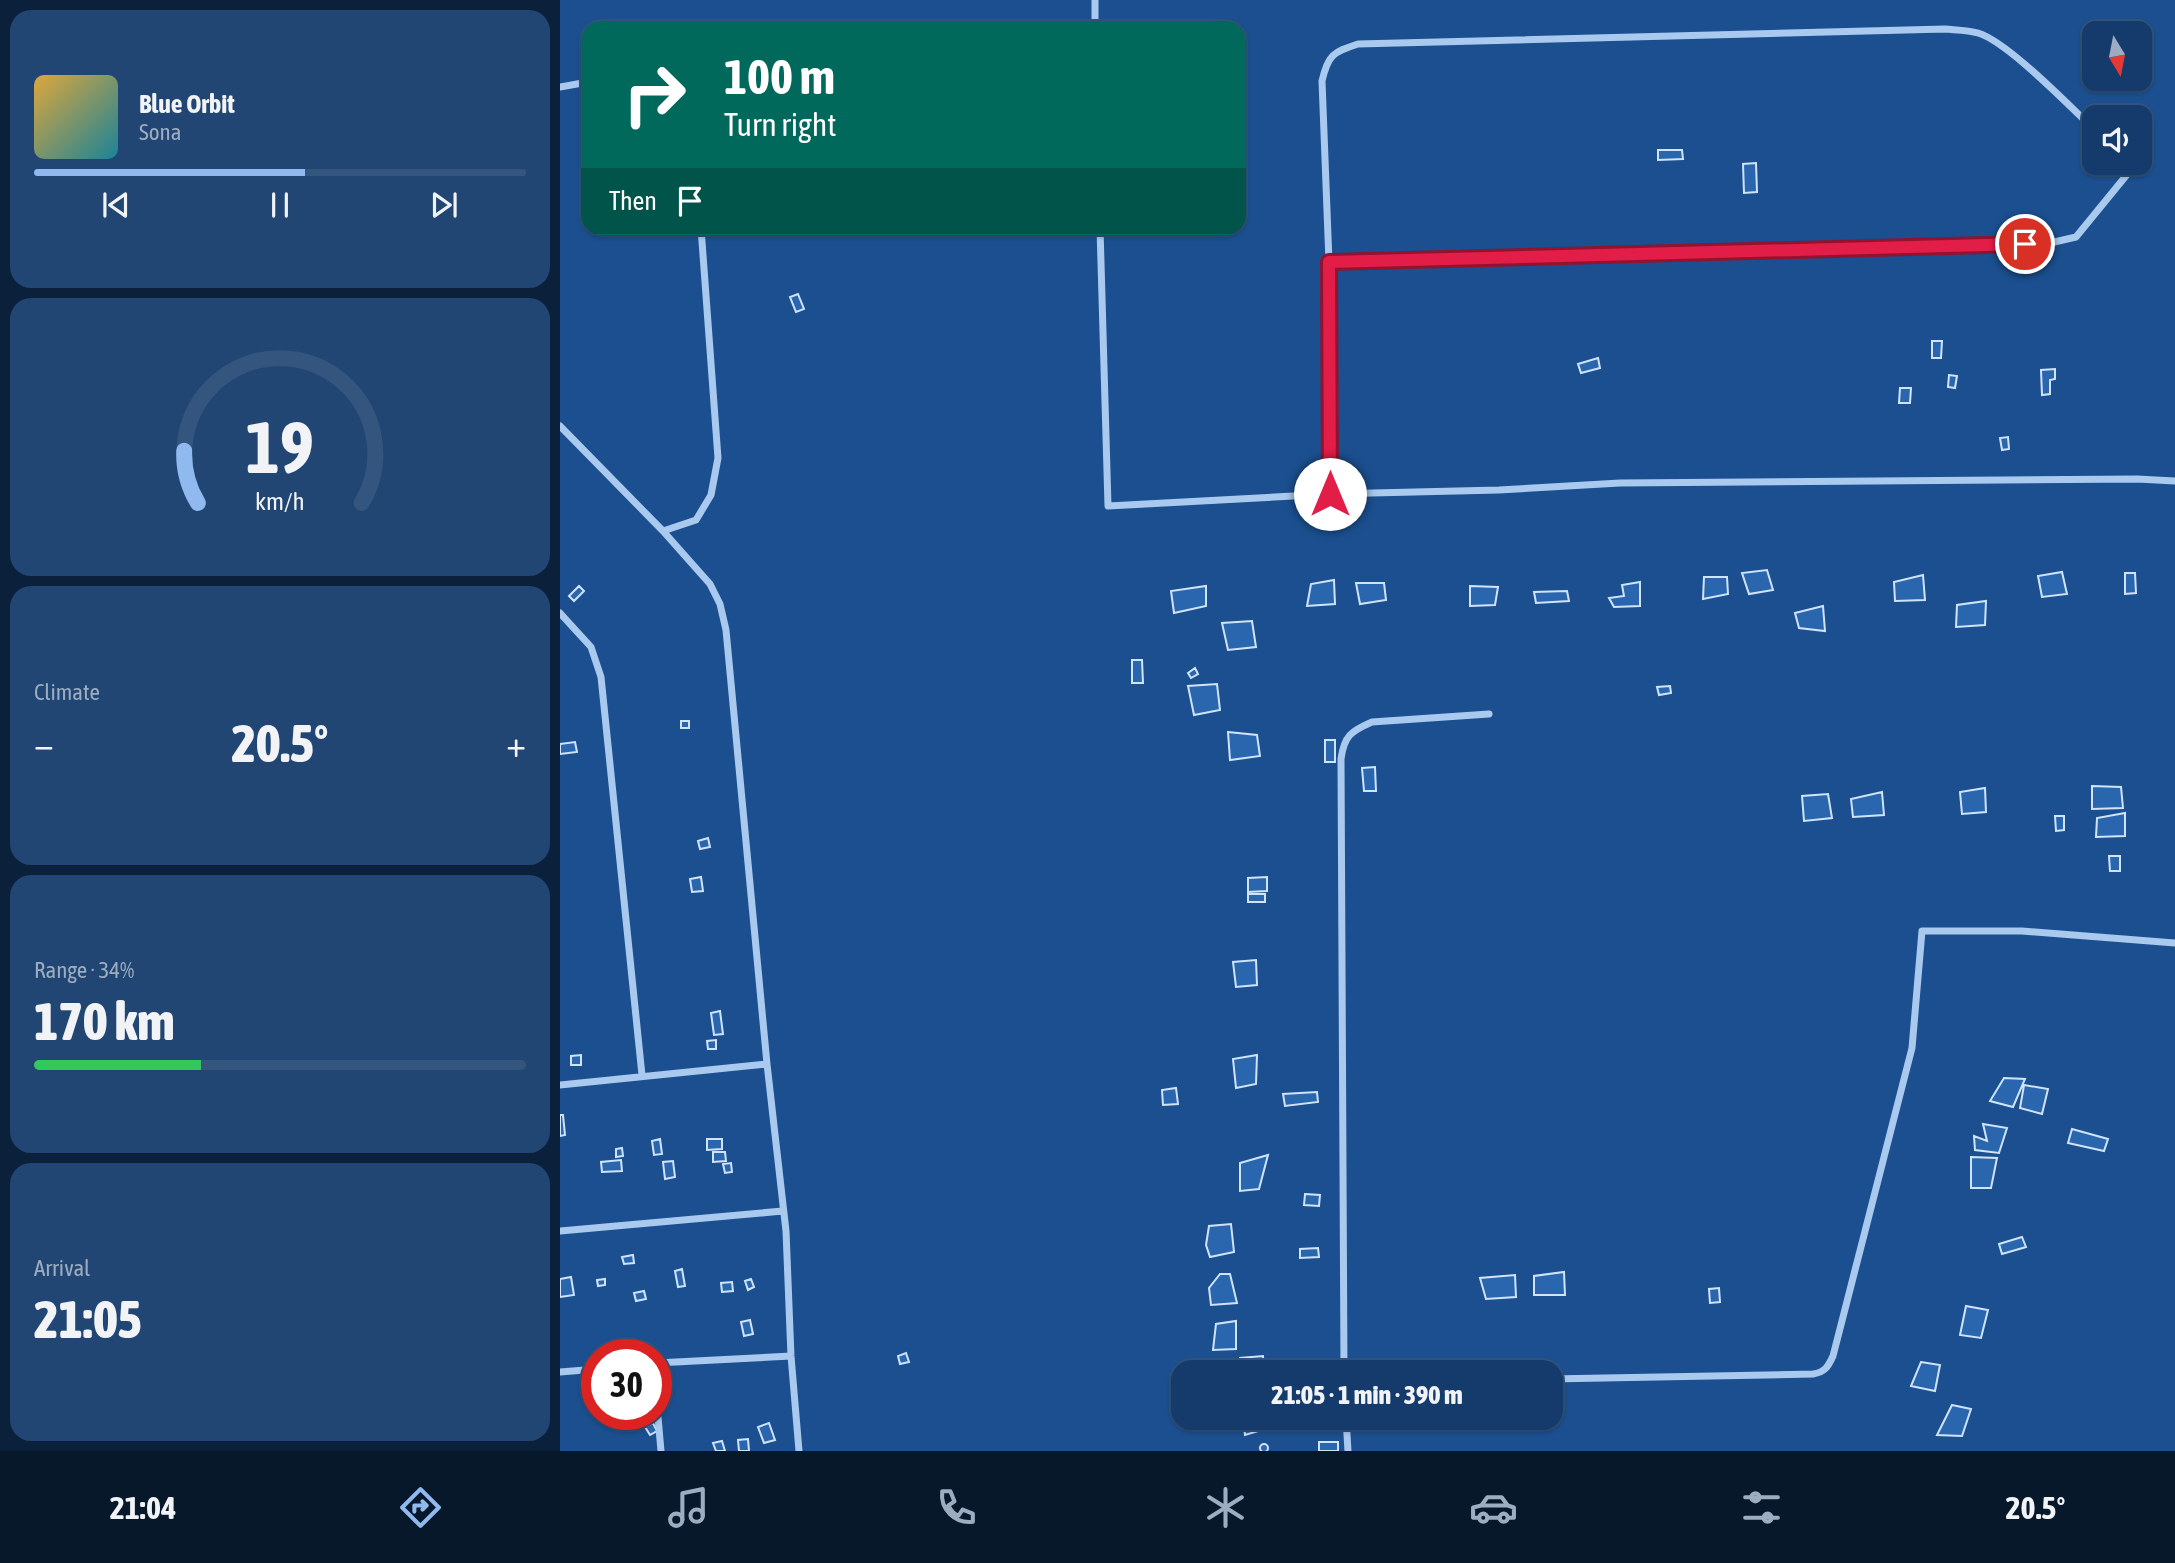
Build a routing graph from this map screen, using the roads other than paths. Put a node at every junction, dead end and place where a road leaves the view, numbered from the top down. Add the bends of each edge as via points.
1 (1095, 0) edge
2 (1095, 21) edge
3 (581, 83) edge
4 (560, 87) edge
5 (2082, 118) edge
6 (2127, 175) edge
7 (702, 235) edge
8 (1100, 235) edge
9 (1329, 262) junction
10 (560, 426) edge
11 (2175, 481) edge
12 (1330, 494) junction
13 (663, 531) junction
14 (560, 613) edge
15 (1489, 714) dead end
16 (2175, 943) edge
17 (767, 1064) junction
18 (642, 1075) junction
19 (560, 1085) edge
20 (783, 1211) junction
21 (560, 1231) edge
22 (791, 1356) junction
23 (1344, 1360) edge
24 (672, 1362) edge
25 (581, 1370) edge
26 (560, 1372) edge
27 (1563, 1379) edge
28 (659, 1430) edge
29 (1347, 1430) edge
30 (661, 1451) edge
31 (799, 1451) edge
32 (1348, 1451) edge

1 - 2 street
3 - 4 street
5 - 9 street via 2025,66 1977,32 1945,29 1358,44 1338,50 1327,61 1322,81
6 - 9 street via 2076,237 2050,243
7 - 13 street via 716,478 696,520
8 - 12 street via 1108,506
9 - 12 street
10 - 13 street
11 - 12 street via 1620,483
13 - 17 street via 710,584 726,630
14 - 18 street via 591,648 601,677
15 - 23 street via 1372,722 1354,729 1343,744
16 - 27 street via 2022,930 1923,931 1912,1048 1828,1367 1813,1374
17 - 18 street
17 - 20 street
18 - 19 street
20 - 21 street
20 - 22 street
22 - 24 street
22 - 31 street
25 - 26 street
28 - 30 street
29 - 32 street

